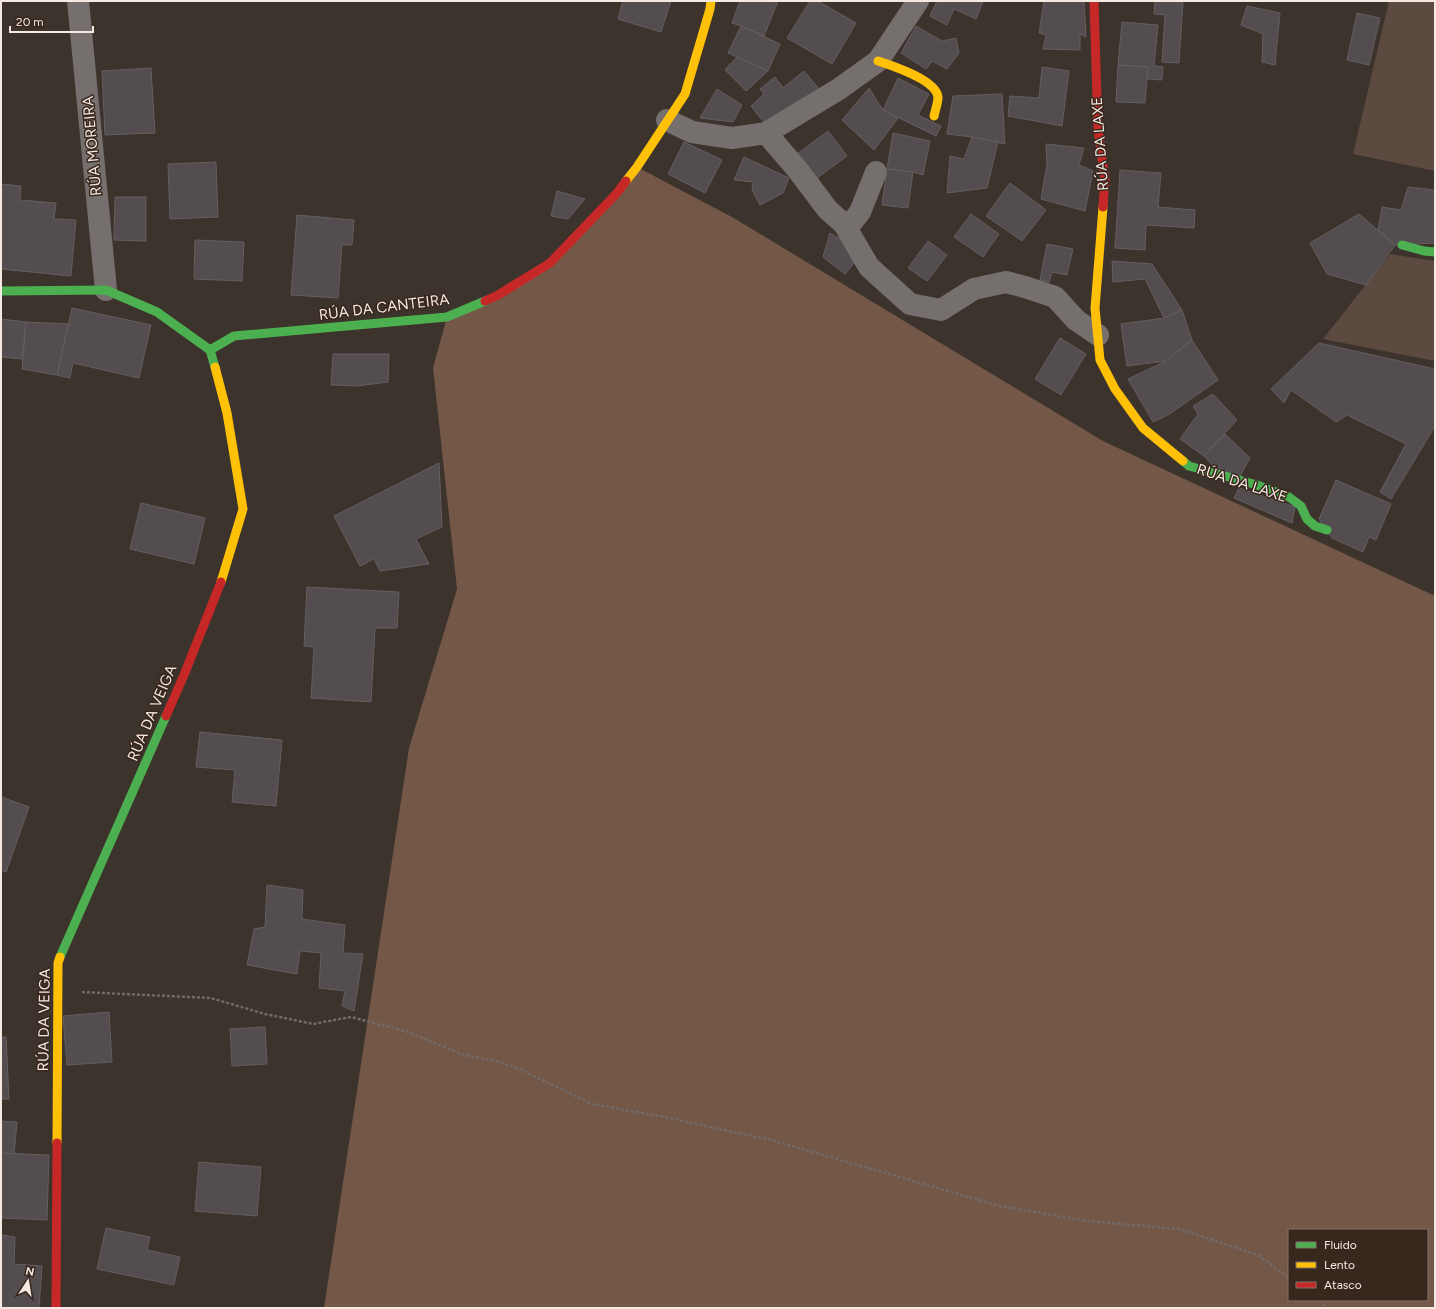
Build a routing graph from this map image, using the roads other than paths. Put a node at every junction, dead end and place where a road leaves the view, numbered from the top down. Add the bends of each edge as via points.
1 (78, 1) edge
2 (711, 1) edge
3 (918, 1) edge
4 (1094, 1) edge
5 (878, 61) junction
6 (934, 116) dead end
7 (667, 120) junction
8 (766, 133) junction
9 (876, 172) dead end
10 (844, 224) junction
11 (1402, 245) dead end
12 (1435, 252) edge
13 (106, 290) junction
14 (1, 291) edge
15 (1098, 335) junction
16 (210, 350) junction
17 (1327, 530) dead end
18 (56, 1308) edge

1 - 13 street, RÚA MOREIRA
2 - 7 street, RÚA DA CANTEIRA via 685,94
3 - 5 street
4 - 15 street, RÚA DA LAXE via 1098,129 1105,180 1095,308
5 - 6 street via 909,72 935,89 938,98
5 - 8 street via 839,89
7 - 8 street via 692,132 732,138
7 - 16 street, RÚA DA CANTEIRA via 617,193 550,263 498,295 448,317 234,336
8 - 10 street via 828,210
9 - 10 street via 860,212 852,222
10 - 15 street via 869,267 910,304 941,310 974,289 1006,282 1055,297 1076,320
11 - 12 street
13 - 14 street
13 - 16 street via 157,312
15 - 17 street, RÚA DA LAXE via 1100,360 1115,389 1143,428 1190,466 1289,497 1301,506 1307,519 1315,526
16 - 18 street, RÚA DA VEIGA via 227,413 243,508 222,580 184,675 58,963

